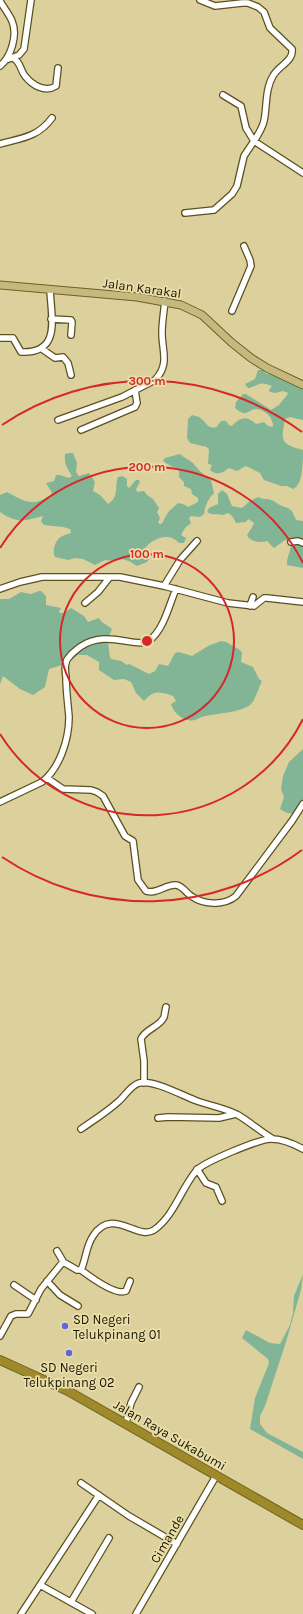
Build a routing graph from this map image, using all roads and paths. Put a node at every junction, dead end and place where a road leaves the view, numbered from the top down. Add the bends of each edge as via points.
1 (31, 0) edge
2 (200, 0) edge
3 (0, 2) edge
4 (13, 58) junction
5 (6, 60) junction
6 (0, 66) edge
7 (58, 68) dead end
8 (223, 95) dead end
9 (52, 118) dead end
10 (254, 141) junction
11 (0, 144) edge
12 (303, 173) edge
13 (185, 213) dead end
14 (244, 246) dead end
15 (0, 285) edge
16 (50, 290) junction
17 (165, 301) junction
18 (232, 311) dead end
19 (51, 319) junction
20 (71, 335) dead end
21 (0, 338) edge
22 (42, 349) junction
23 (70, 375) dead end
24 (303, 385) edge
25 (135, 390) junction
26 (58, 420) dead end
27 (81, 430) dead end
28 (197, 541) dead end
29 (291, 542) dead end
30 (303, 543) edge
31 (109, 578) junction
32 (164, 586) junction
33 (0, 589) edge
34 (176, 589) junction
35 (253, 597) dead end
36 (303, 602) edge
37 (85, 603) dead end
38 (250, 606) junction
39 (47, 778) junction
40 (0, 802) edge
41 (303, 804) edge
42 (166, 1007) dead end
43 (144, 1083) junction
44 (236, 1114) junction
45 (158, 1118) dead end
46 (81, 1129) dead end
47 (274, 1139) junction
48 (303, 1149) edge
49 (197, 1169) junction
50 (222, 1201) dead end
51 (57, 1251) dead end
52 (64, 1263) junction
53 (81, 1270) junction
54 (47, 1281) junction
55 (130, 1281) dead end
56 (14, 1285) dead end
57 (36, 1300) junction
58 (78, 1306) dead end
59 (0, 1336) edge
60 (0, 1360) edge
61 (139, 1388) dead end
62 (126, 1423) junction
63 (216, 1476) junction
64 (81, 1483) dead end
65 (99, 1495) junction
66 (303, 1526) edge
67 (109, 1538) dead end
68 (177, 1544) junction
69 (40, 1585) junction
70 (71, 1602) junction
71 (21, 1614) edge
72 (92, 1614) edge
73 (136, 1614) edge

1 - 4 street via 23,53
2 - 10 street via 215,6 248,3 258,7 264,12 270,28 292,49 292,56 277,69 270,81 263,123
3 - 5 street via 13,26 13,43
4 - 5 street
4 - 7 street via 20,64 26,78 44,89 56,86
5 - 6 street
8 - 10 street via 241,106 246,128
9 - 11 street via 33,135
10 - 12 street
10 - 13 street via 244,156 232,194 214,210
14 - 18 street via 251,266
15 - 16 main road, Jalan Karakal
16 - 17 main road, Jalan Karakal via 137,296
16 - 19 street
17 - 24 main road, Jalan Karakal via 196,311 251,358
17 - 25 street via 162,332 165,355 162,369 155,380
19 - 20 street via 71,320
19 - 22 street via 49,342
21 - 22 street via 13,338 21,352
22 - 23 street via 54,358 66,359
25 - 26 street
25 - 27 street via 135,407
28 - 32 street via 180,560
29 - 30 street
31 - 32 street via 120,577
31 - 33 street via 42,576
31 - 37 street via 94,597
32 - 34 street
34 - 38 street via 228,603
34 - 39 street via 162,625 149,641 141,643 111,638 92,640 68,658 68,724 60,759
35 - 38 street
36 - 38 street via 264,598 256,605
39 - 40 street
39 - 41 street via 63,788 91,790 103,796 125,836 133,842 138,880 146,891 151,893 170,885 177,885 192,897 211,903 225,902 236,896
42 - 43 street via 164,1017 141,1039
43 - 44 street via 166,1088
43 - 46 street via 131,1089
44 - 45 street via 219,1118
44 - 47 street
47 - 48 street
47 - 49 street via 258,1142
49 - 50 street via 206,1183 216,1187
49 - 53 street via 172,1210 153,1231 140,1231 116,1223 98,1230 88,1245
51 - 52 street
52 - 53 street
52 - 54 street
53 - 55 street via 119,1292 126,1291
54 - 57 street
54 - 58 street via 60,1295
56 - 57 street
57 - 59 street via 27,1314 11,1316
60 - 62 highway, Jalan Raya Sukabumi via 68,1391
61 - 62 street via 131,1403
62 - 63 highway, Jalan Raya Sukabumi
63 - 66 highway, Jalan Raya Sukabumi
63 - 68 street, Cimande
64 - 65 street
65 - 68 street
65 - 69 street
67 - 70 street
68 - 73 street, Cimande
69 - 70 street
69 - 71 street
70 - 72 street

